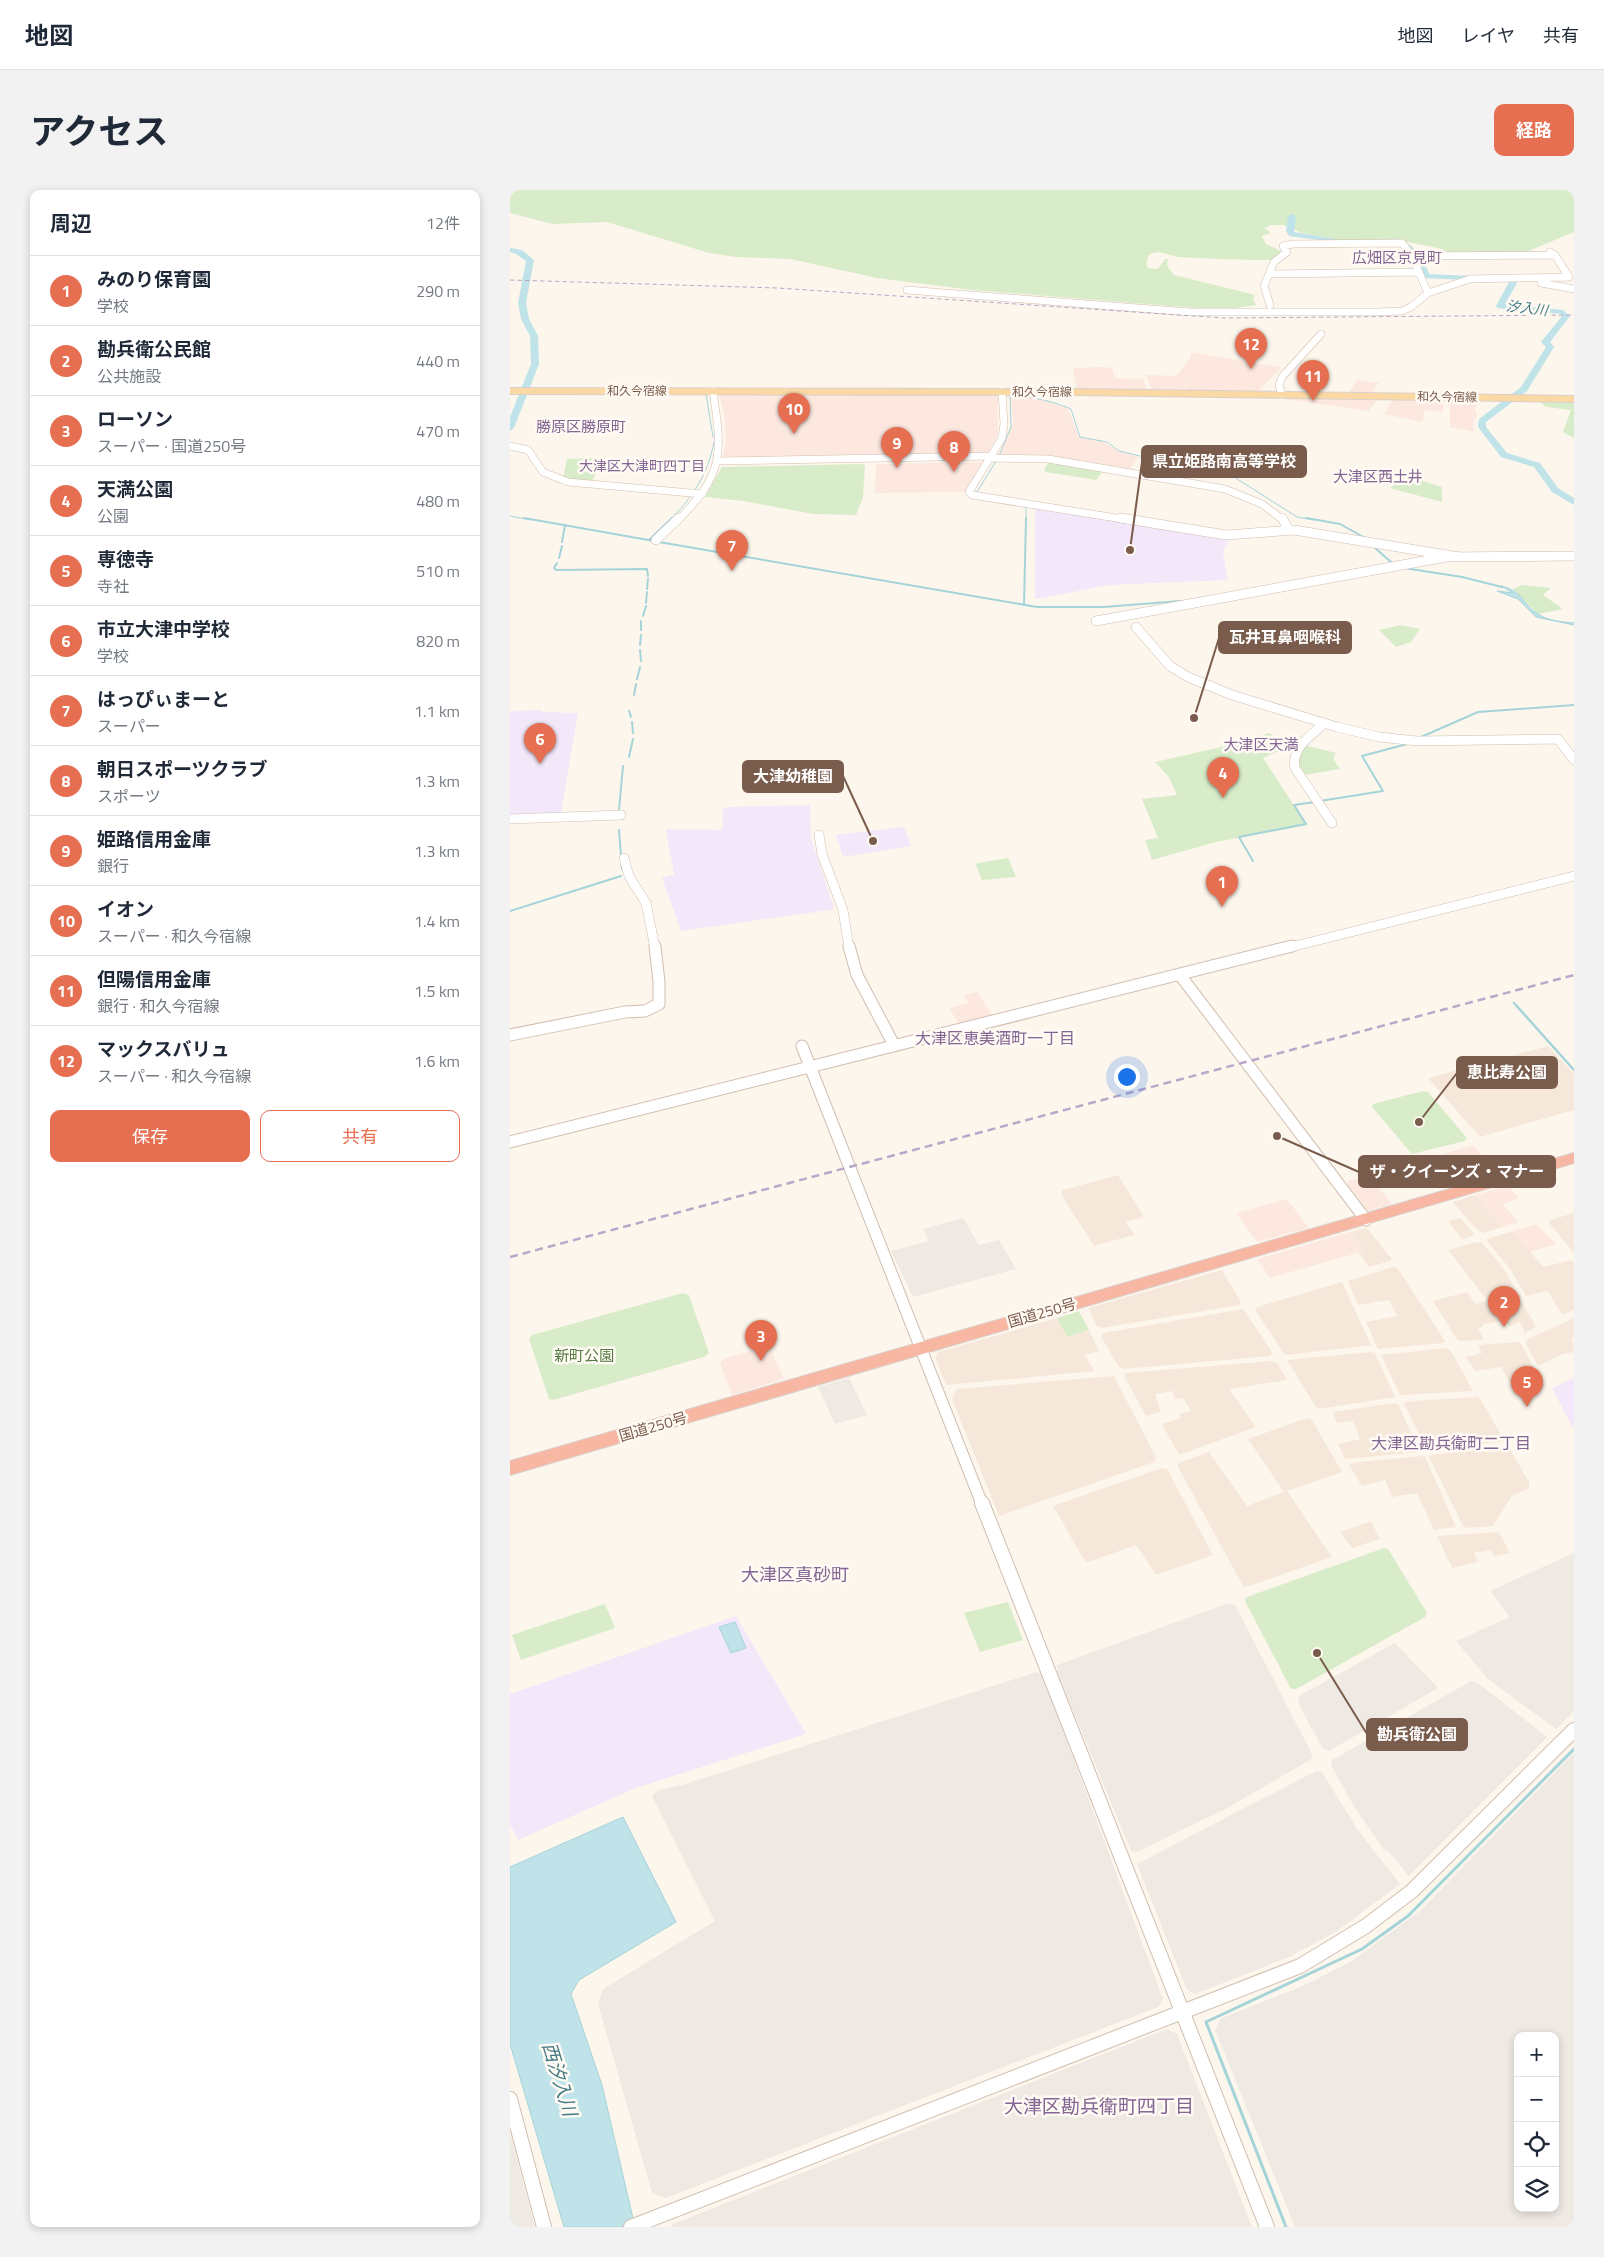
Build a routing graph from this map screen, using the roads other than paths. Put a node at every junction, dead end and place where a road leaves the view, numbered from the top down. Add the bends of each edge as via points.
1 (1548, 250) dead end
2 (1555, 255) junction
3 (1412, 256) junction
4 (1419, 272) junction
5 (1271, 274) junction
6 (1524, 278) junction
7 (1574, 289) edge
8 (907, 290) dead end
9 (1428, 293) junction
10 (1270, 305) dead end
11 (1320, 334) dead end
12 (514, 391) edge
13 (713, 391) junction
14 (1002, 392) junction
15 (1282, 395) junction
16 (1574, 399) edge
17 (510, 446) edge
18 (990, 458) junction
19 (717, 463) junction
20 (702, 494) junction
21 (1288, 530) junction
22 (656, 540) dead end
23 (1574, 556) edge
24 (1459, 557) junction
25 (1096, 621) dead end
26 (1136, 627) dead end
27 (1324, 724) junction
28 (1574, 760) edge
29 (621, 815) dead end
30 (510, 819) edge
31 (1332, 823) dead end
32 (819, 835) dead end
33 (624, 858) dead end
34 (1574, 876) edge
35 (1180, 975) junction
36 (510, 1035) edge
37 (894, 1045) junction
38 (802, 1046) dead end
39 (811, 1067) junction
40 (510, 1142) edge
41 (1574, 1158) edge
42 (1366, 1220) junction
43 (920, 1348) junction
44 (510, 1468) edge
45 (1574, 1730) edge
46 (1181, 2012) junction
47 (510, 2099) edge
48 (544, 2227) edge
49 (631, 2227) edge
50 (1267, 2227) edge

1 - 2 street
2 - 3 street
2 - 6 street via 1569,277
3 - 4 street
3 - 5 street via 1406,246 1396,242 1292,244 1283,246 1287,252 1274,262
4 - 5 street
4 - 9 street
5 - 10 street via 1264,286
6 - 7 street
6 - 9 street via 1476,278
8 - 9 street via 1181,312 1244,313 1402,311
11 - 15 street via 1282,377 1279,385
12 - 13 main road, 和久今宿線
13 - 14 main road, 和久今宿線
13 - 19 street via 720,439
14 - 15 main road, 和久今宿線
14 - 18 street via 1003,434
15 - 16 main road, 和久今宿線
17 - 20 street via 528,450 542,472 568,482
18 - 19 street
18 - 21 street via 1048,459 1243,494 1277,515
18 - 21 street via 969,492 972,495 1226,535
19 - 20 street via 714,475
20 - 22 street
21 - 24 street
23 - 24 street
24 - 25 street
26 - 27 street via 1170,666 1188,678
27 - 28 street via 1407,741 1558,739
27 - 31 street via 1292,759
29 - 30 street
32 - 37 street via 822,854 843,910 857,975
33 - 36 street via 626,872 643,896 651,929 656,950 659,1004 645,1011 624,1012
34 - 35 street
35 - 37 street
35 - 42 street
37 - 39 street
38 - 39 street
39 - 40 street
39 - 43 street
41 - 42 highway, 国道250号
42 - 43 highway, 国道250号
43 - 44 highway, 国道250号
43 - 46 street
45 - 46 street via 1412,1891 1366,1926 1300,1966
46 - 49 street
46 - 50 street
47 - 48 street

